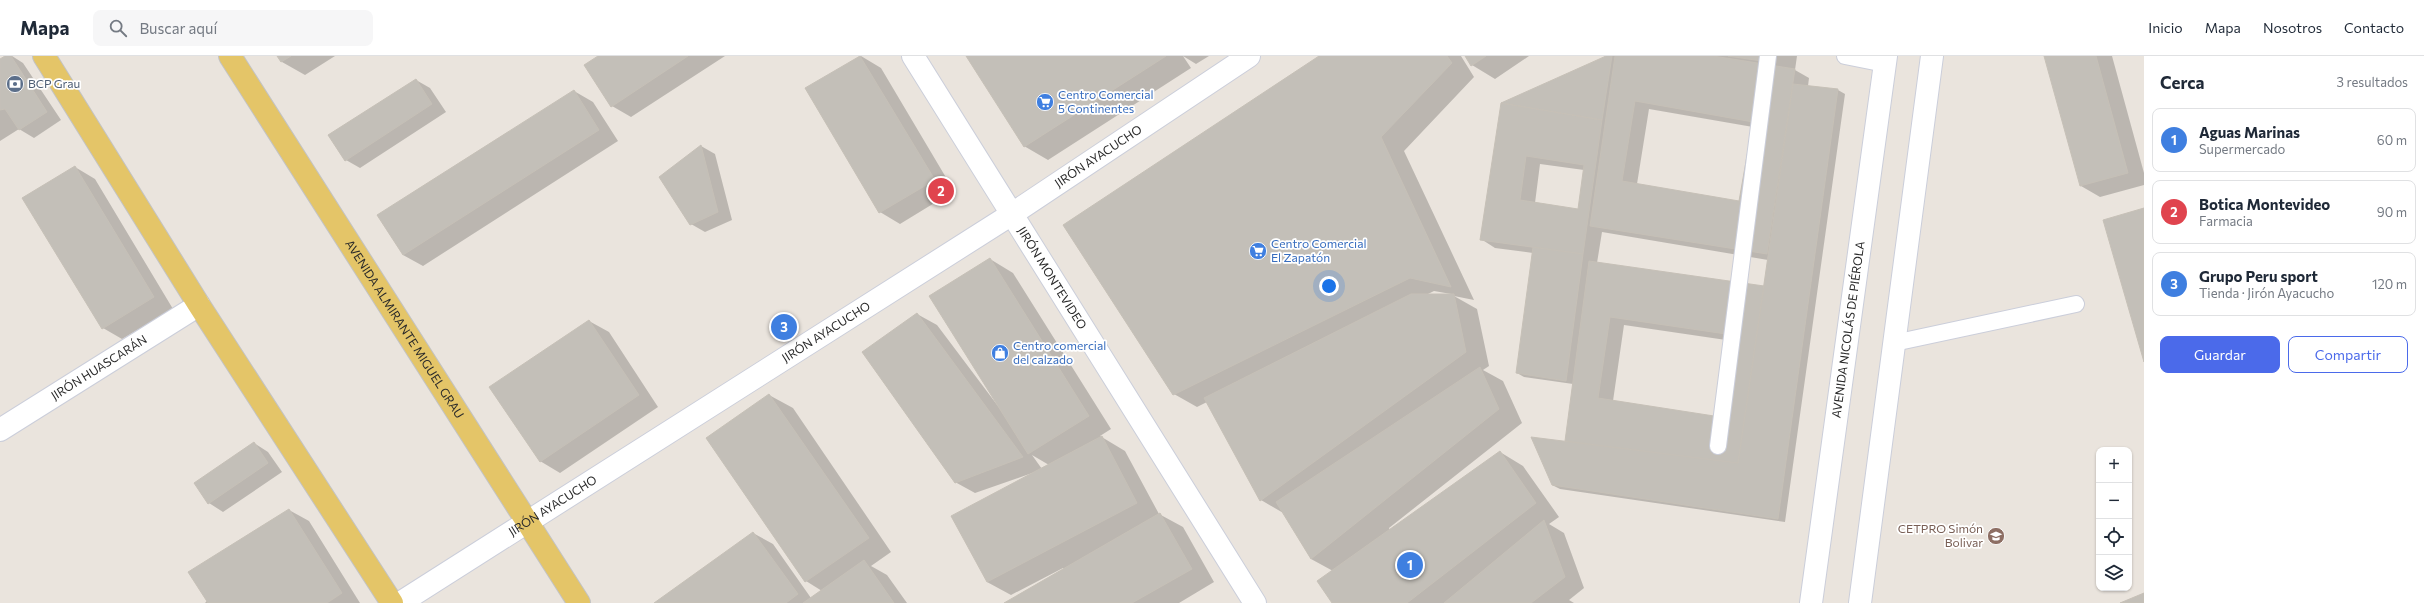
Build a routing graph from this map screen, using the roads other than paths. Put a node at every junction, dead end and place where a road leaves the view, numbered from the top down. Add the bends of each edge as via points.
1 (44, 56) edge
2 (230, 56) edge
3 (913, 56) edge
4 (1249, 56) edge
5 (1768, 56) edge
6 (1845, 56) edge
7 (1932, 56) edge
8 (1886, 60) edge
9 (1012, 214) junction
10 (2076, 304) dead end
11 (199, 305) junction
12 (1894, 343) junction
13 (0, 430) edge
14 (1718, 446) dead end
15 (522, 526) junction
16 (408, 598) edge
17 (392, 603) edge
18 (579, 603) edge
19 (1255, 603) edge
20 (1811, 603) edge
21 (1860, 603) edge

1 - 11 main road
2 - 15 main road, AVENIDA ALMIRANTE MIGUEL GRAU
3 - 9 street, JIRÓN MONTEVIDEO
4 - 9 street, JIRÓN AYACUCHO
5 - 14 lane
6 - 8 lane
7 - 12 street
8 - 20 street, AVENIDA NICOLÁS DE PIÉROLA
9 - 15 street, JIRÓN AYACUCHO
9 - 19 street, JIRÓN MONTEVIDEO
10 - 12 lane
11 - 13 street, JIRÓN HUASCARÁN
11 - 17 main road
12 - 21 street
15 - 16 street, JIRÓN AYACUCHO
15 - 18 main road, AVENIDA ALMIRANTE MIGUEL GRAU

